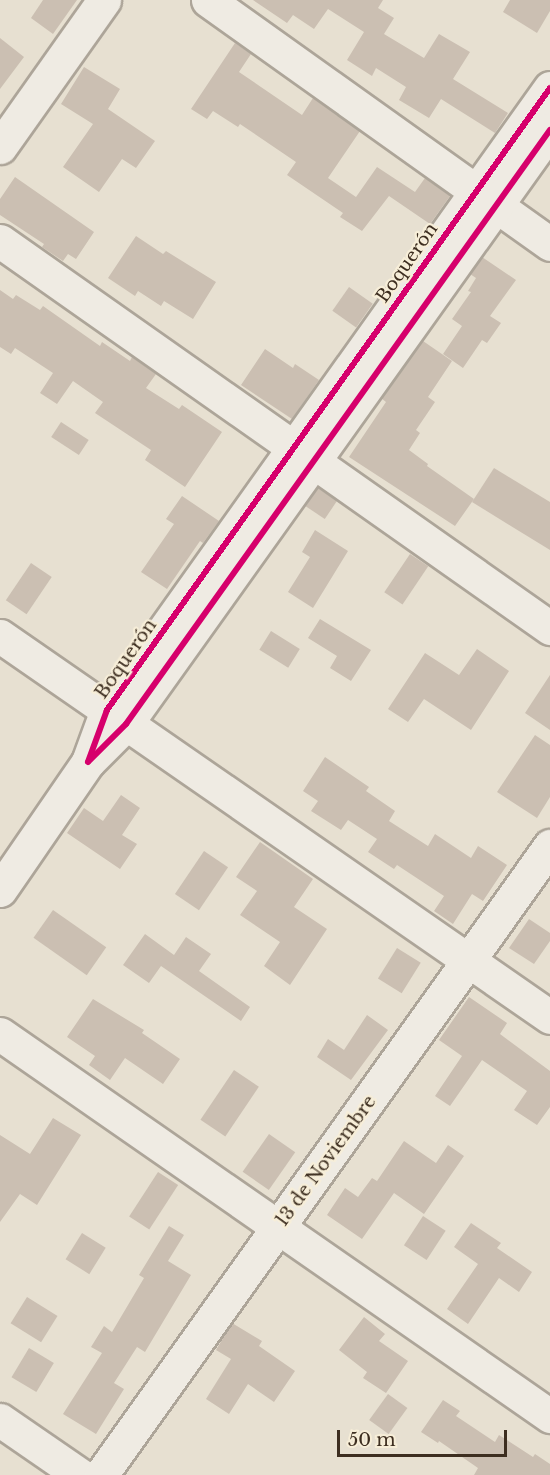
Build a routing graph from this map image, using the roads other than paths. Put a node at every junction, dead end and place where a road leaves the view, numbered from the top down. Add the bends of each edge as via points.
1 (104, 0) edge
2 (208, 0) edge
3 (550, 88) edge
4 (550, 130) edge
5 (0, 147) edge
6 (486, 199) junction
7 (0, 241) edge
8 (550, 244) edge
9 (304, 455) junction
10 (550, 628) edge
11 (0, 636) edge
12 (117, 717) junction
13 (550, 846) edge
14 (0, 890) edge
15 (469, 960) junction
16 (550, 1017) edge
17 (0, 1034) edge
18 (278, 1227) junction
19 (550, 1416) edge
20 (0, 1420) edge
21 (80, 1475) edge
22 (101, 1475) edge

1 - 5 street
2 - 6 street
3 - 6 street, Boquerón
4 - 6 street, Boquerón
6 - 8 street
6 - 9 street, Boquerón
7 - 9 street
9 - 10 street
9 - 12 street, Boquerón
11 - 12 street
12 - 14 street, Boquerón
12 - 15 street
13 - 15 street, 13 de Noviembre
15 - 16 street
15 - 18 street, 13 de Noviembre
17 - 18 street
18 - 19 street
18 - 22 street, 13 de Noviembre
20 - 21 street

